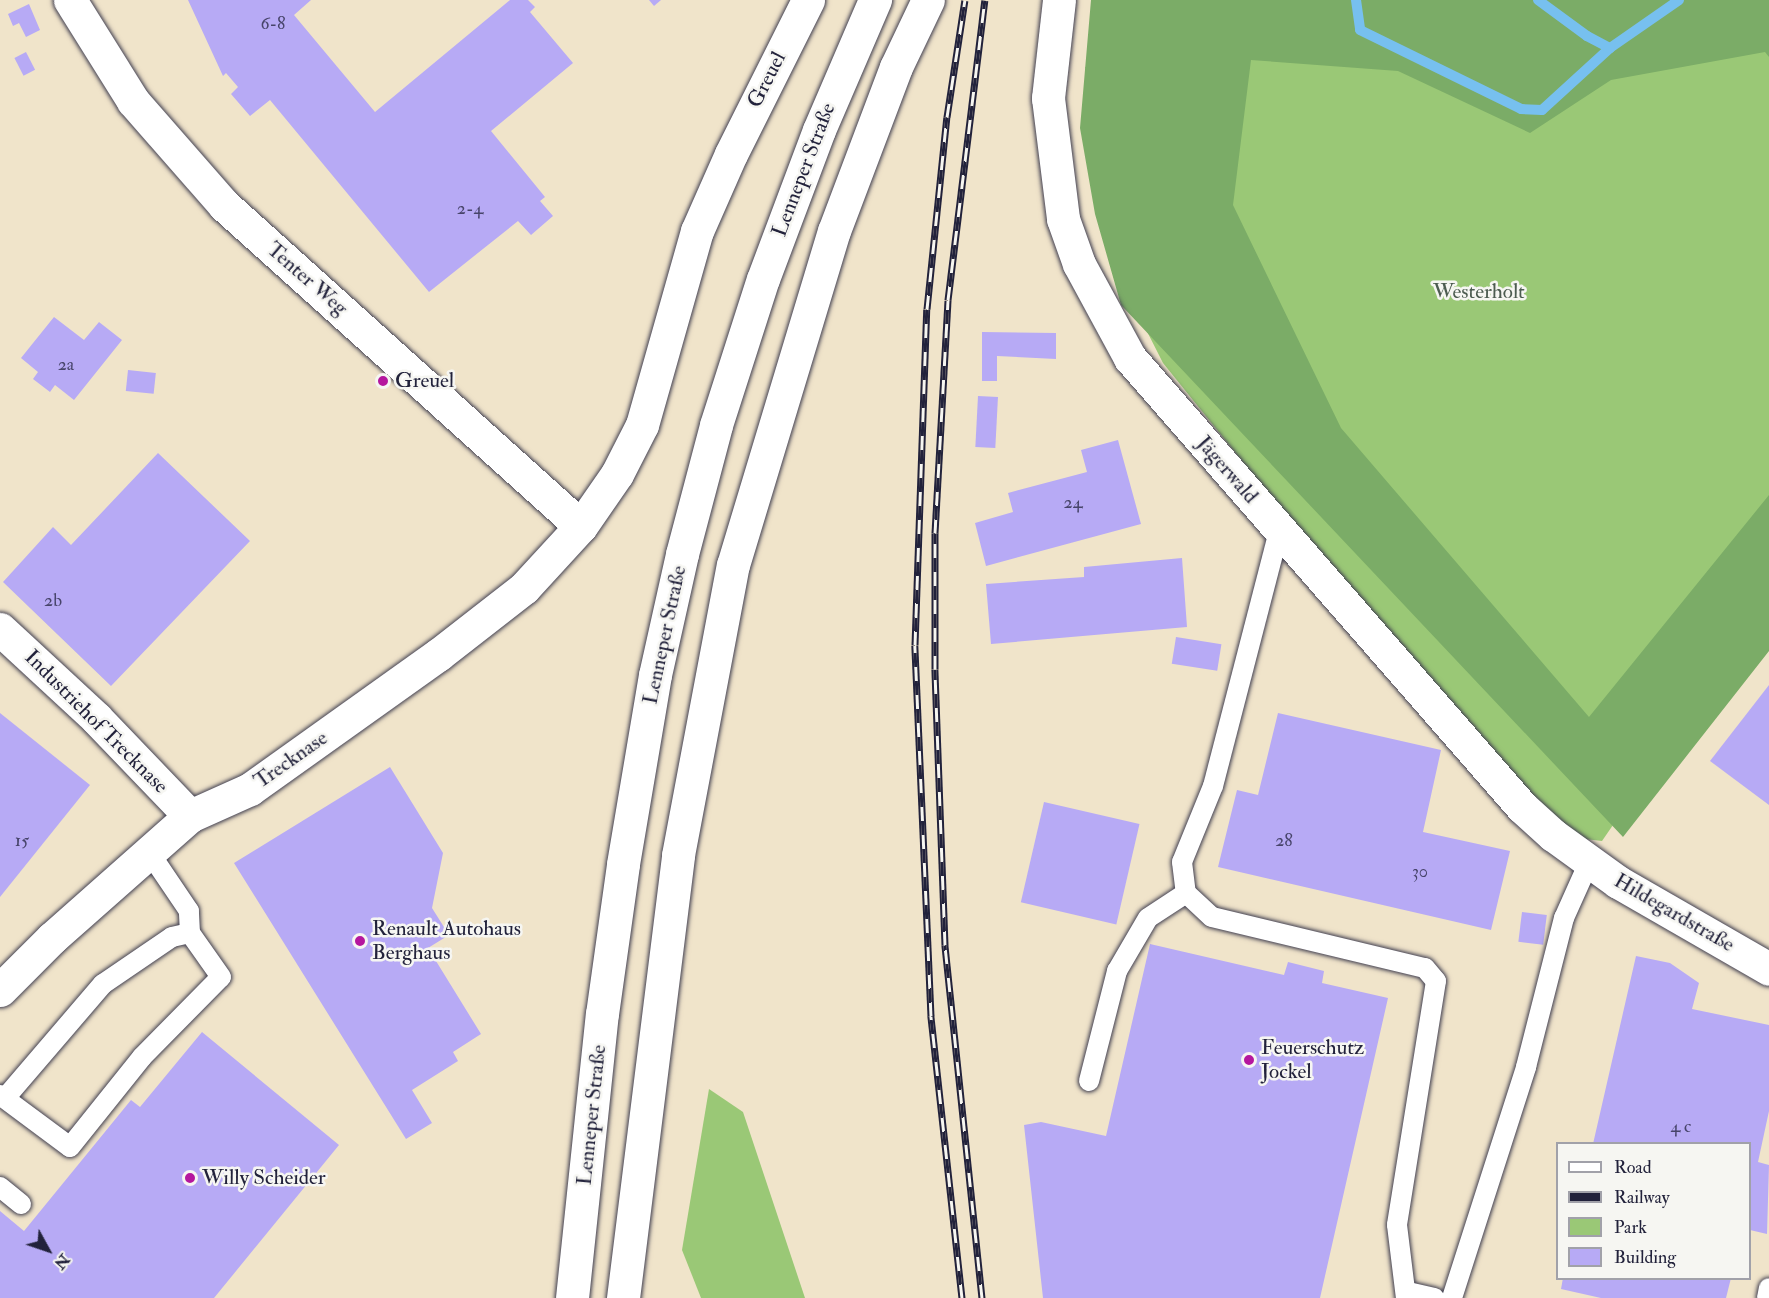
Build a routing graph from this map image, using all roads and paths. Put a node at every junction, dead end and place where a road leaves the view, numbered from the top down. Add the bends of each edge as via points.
1 (70, 0) edge
2 (808, 0) edge
3 (875, 0) edge
4 (928, 0) edge
5 (1059, 0) edge
6 (581, 526) junction
7 (1280, 531) junction
8 (0, 629) edge
9 (190, 816) junction
10 (149, 852) junction
11 (1584, 858) junction
12 (1186, 892) junction
13 (190, 933) junction
14 (1769, 969) edge
15 (0, 990) edge
16 (1089, 1081) dead end
17 (3, 1096) edge
18 (0, 1187) edge
19 (21, 1204) dead end
20 (1769, 1288) edge
21 (1407, 1295) edge
22 (572, 1298) edge
23 (623, 1298) edge
24 (1434, 1298) edge
25 (1452, 1298) edge
26 (1767, 1298) edge

1 - 6 street, Tenter Weg via 133,101 224,205
2 - 6 street, Greuel via 697,231 642,425 617,474
3 - 22 street, Lenneper Straße via 781,227 716,425 666,626 623,864 602,1014
4 - 23 street via 896,67 834,231 736,550 705,697 665,941
5 - 7 street, Jägerwald via 1049,108 1063,219 1079,264 1130,357
6 - 9 street, Trecknase via 524,588 438,654 250,789
7 - 11 street, Jägerwald via 1506,791
7 - 12 lane via 1213,786 1182,862
8 - 9 street, Industriehof Trecknase via 96,718
9 - 10 street, Trecknase
10 - 13 lane via 189,911
10 - 15 street, Trecknase
11 - 14 street, Hildegardstraße
11 - 25 lane via 1564,918 1526,1067
12 - 16 lane via 1148,918 1117,971
12 - 21 lane via 1212,917 1425,968 1436,981 1397,1225
13 - 17 lane via 172,938 103,984
13 - 17 lane via 221,977 142,1057 70,1147
18 - 19 lane
20 - 26 lane
21 - 24 lane

